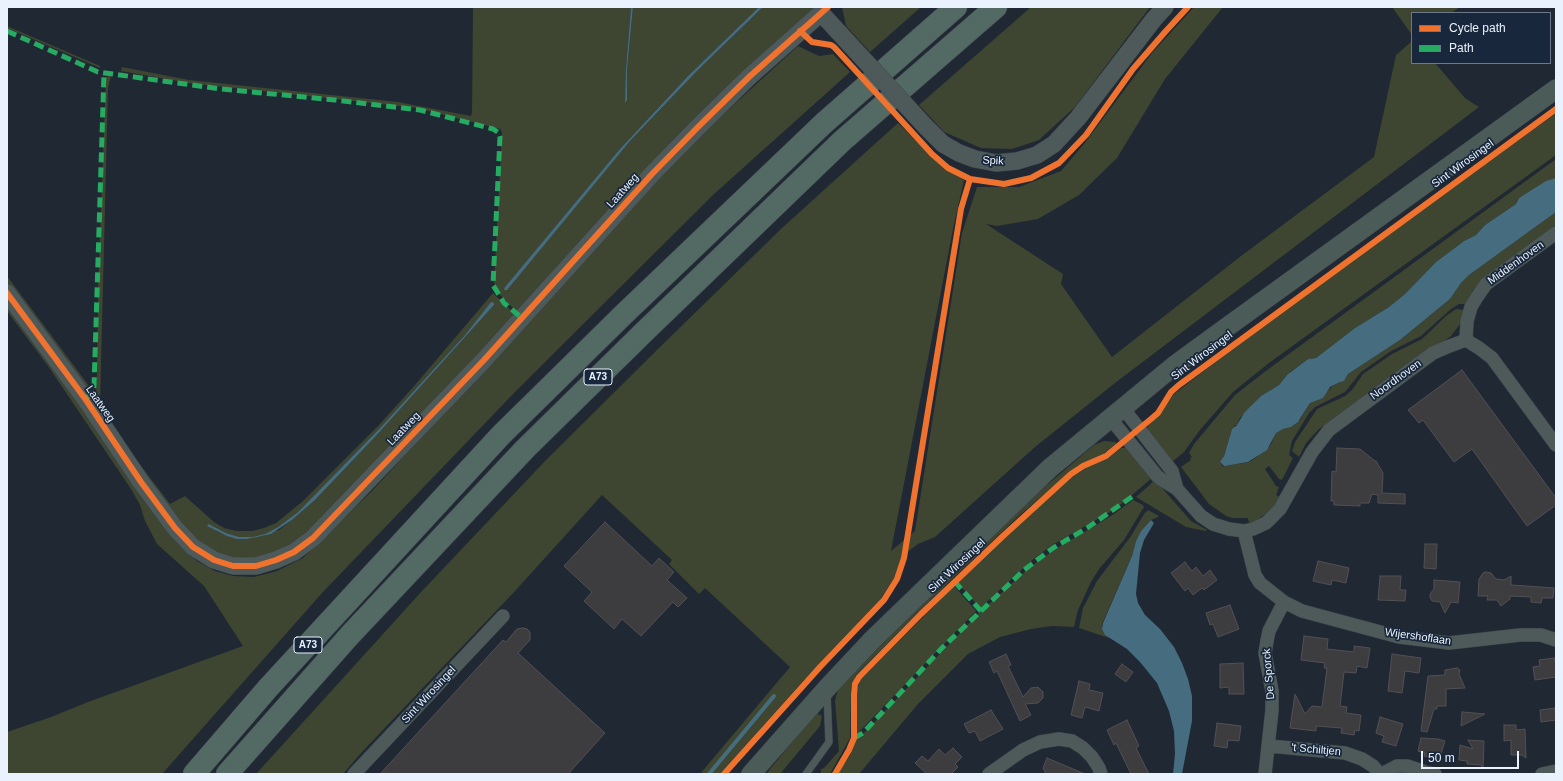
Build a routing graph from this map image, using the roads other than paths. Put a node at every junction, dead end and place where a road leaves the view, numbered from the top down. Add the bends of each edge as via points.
1 (956, 7) edge
2 (996, 7) edge
3 (1165, 7) edge
4 (824, 10) edge
5 (1556, 89) edge
6 (1556, 234) edge
7 (7, 293) edge
8 (1466, 340) junction
9 (1116, 413) junction
10 (1556, 445) edge
11 (1244, 531) junction
12 (1284, 602) junction
13 (503, 616) dead end
14 (1556, 640) edge
15 (827, 688) junction
16 (1269, 746) junction
17 (1556, 771) edge
18 (194, 774) edge
19 (228, 774) edge
20 (354, 774) edge
21 (751, 774) edge
22 (806, 774) edge
23 (989, 774) edge
24 (1101, 774) edge
25 (1265, 774) edge
26 (1381, 774) edge
27 (1435, 774) edge
28 (1542, 774) edge

1 - 18 highway, A73 via 824,123 501,435 268,688
2 - 19 highway, A73 via 842,142 525,449 350,635
3 - 4 street, Spik, bridge via 1078,118 1054,144 1037,155 1018,161 996,163 975,159 943,144 844,38
4 - 7 street, Laatweg via 749,77 657,168 484,360 313,538 294,552 276,560 256,566 233,566 214,560 193,547 175,528 141,482 86,400
5 - 9 main road, Sint Wirosingel via 1216,335
6 - 8 street, Middenhoven via 1486,284 1471,307
8 - 10 street via 1492,358
8 - 11 street, Noordhoven via 1433,353 1328,430 1312,452 1280,509 1266,523
9 - 11 street via 1157,476 1177,489 1201,516 1213,524
9 - 15 main road, Sint Wirosingel via 1050,468 973,541
11 - 12 street via 1255,575 1260,583
12 - 14 street, Wijershoflaan via 1302,611 1406,638 1449,643 1520,635
12 - 16 street, De Sporck via 1269,631 1266,647 1272,691
13 - 20 street, Sint Wirosingel
15 - 21 main road, Sint Wirosingel
15 - 22 lane via 829,742
16 - 25 street, De Sporck
16 - 26 street, 't Schiltjen via 1345,752 1362,759
17 - 28 street
23 - 24 street via 1023,750 1040,742 1059,740 1072,741 1083,748 1100,768
26 - 27 street, 't Schiltjen via 1402,766

